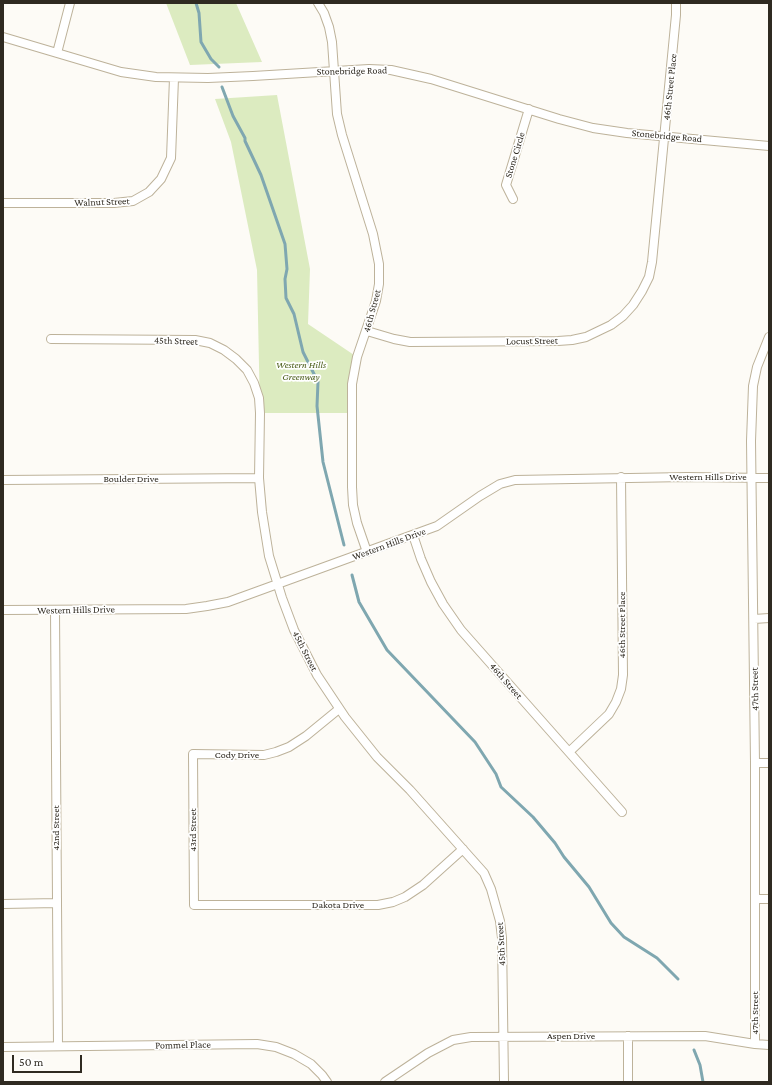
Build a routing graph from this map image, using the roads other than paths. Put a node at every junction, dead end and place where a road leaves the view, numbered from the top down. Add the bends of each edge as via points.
1 (70, 3) edge
2 (318, 3) edge
3 (676, 3) edge
4 (3, 38) edge
5 (57, 53) junction
6 (334, 70) junction
7 (174, 78) junction
8 (529, 109) junction
9 (665, 136) junction
10 (769, 146) edge
11 (513, 199) dead end
12 (3, 203) edge
13 (654, 254) joint
14 (367, 331) junction
15 (769, 337) edge
16 (50, 339) dead end
17 (752, 477) junction
18 (259, 478) junction
19 (621, 478) junction
20 (769, 478) edge
21 (3, 480) edge
22 (414, 535) junction
23 (368, 552) junction
24 (278, 584) junction
25 (3, 610) edge
26 (55, 610) junction
27 (754, 618) junction
28 (769, 618) edge
29 (339, 709) junction
30 (568, 752) junction
31 (193, 754) joint
32 (756, 763) junction
33 (769, 763) edge
34 (622, 812) dead end
35 (462, 849) junction
36 (755, 899) junction
37 (769, 899) edge
38 (3, 904) edge
39 (57, 904) junction
40 (194, 905) joint
41 (504, 1036) junction
42 (628, 1036) junction
43 (755, 1044) junction
44 (769, 1045) edge
45 (58, 1046) junction
46 (3, 1047) edge
47 (327, 1082) edge
48 (385, 1082) edge
49 (504, 1082) edge
50 (628, 1082) edge

1 - 5 street
2 - 6 street, 46th Street via 329,27
3 - 9 street, 46th Street Place
4 - 5 street, Stonebridge Road
5 - 7 street, Stonebridge Road via 121,72
6 - 7 street, Stonebridge Road
6 - 8 street, Stonebridge Road via 391,70 413,74
6 - 14 street, 46th Street via 337,114 373,234 379,264 376,301
7 - 12 street, Walnut Street via 171,158 161,179 149,192 133,201 114,203
8 - 9 street, Stonebridge Road via 593,128
8 - 11 street, Stone Circle via 506,185
9 - 10 street, Stonebridge Road
9 - 13 street, 46th Street Place
13 - 14 street, Locust Street via 649,277 633,305 611,325 586,337 558,341 410,342
14 - 23 street, 46th Street via 357,357 352,384 352,486 357,523
15 - 17 street, 47th Street via 752,386
16 - 18 street, 45th Street via 195,340 210,343 224,350 247,370 259,398
17 - 19 street, Western Hills Drive
17 - 20 street, Western Hills Drive
17 - 27 street, 47th Street
18 - 21 street, Boulder Drive
18 - 24 street, 45th Street via 269,556
19 - 22 street, Western Hills Drive via 515,480 500,484 437,526
19 - 30 street, 46th Street Place via 621,688 609,714
22 - 23 street, Western Hills Drive
22 - 30 street, 46th Street via 431,582 450,615
23 - 24 street, Western Hills Drive
24 - 26 street, Western Hills Drive via 228,602 186,609
24 - 29 street, 45th Street via 294,630 317,675
25 - 26 street, Western Hills Drive
26 - 39 street, 42nd Street
27 - 28 street
27 - 32 street, 47th Street
29 - 31 street, Cody Drive via 306,736 276,752 264,755
29 - 35 street, 45th Street via 377,757
30 - 34 street, 46th Street
31 - 40 street, 43rd Street
32 - 33 street
32 - 36 street, 47th Street
35 - 40 street, Dakota Drive via 423,885 393,902 378,905
35 - 41 street, 45th Street via 484,873 500,921
36 - 37 street
36 - 43 street, 47th Street
38 - 39 street
39 - 45 street, 42nd Street
41 - 42 street, Aspen Drive
41 - 48 street, Aspen Drive via 453,1040 428,1053
41 - 49 street, 45th Street
42 - 43 street, Aspen Drive via 705,1036
42 - 50 street
43 - 44 street, Aspen Drive
45 - 46 street, Pommel Place
45 - 47 street, Pommel Place via 257,1044 276,1047 294,1054 311,1064

